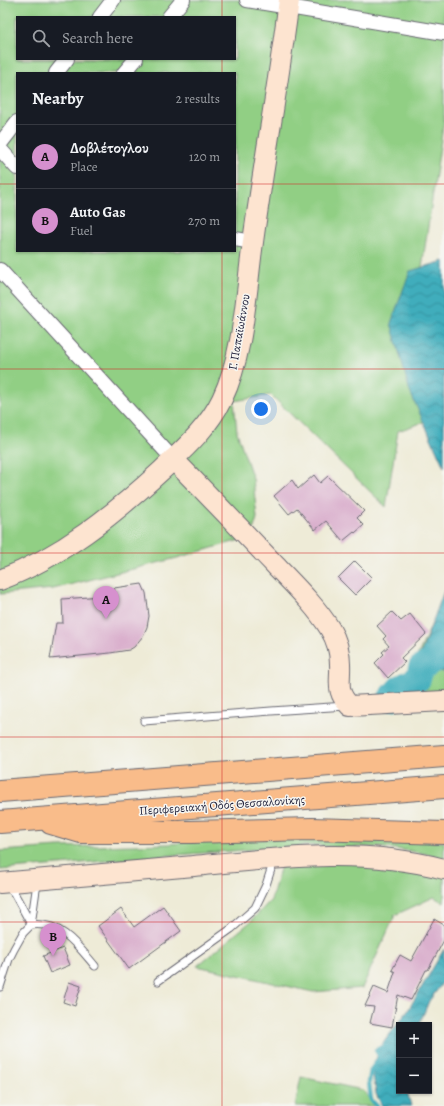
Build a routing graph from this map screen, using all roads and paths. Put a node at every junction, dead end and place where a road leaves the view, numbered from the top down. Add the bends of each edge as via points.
1 (113, 0) edge
2 (182, 0) edge
3 (247, 0) edge
4 (289, 4) edge
5 (101, 16) edge
6 (170, 16) edge
7 (444, 33) edge
8 (66, 60) edge
9 (135, 60) edge
10 (57, 72) edge
11 (125, 72) edge
12 (16, 123) edge
13 (0, 144) edge
14 (0, 149) edge
15 (16, 167) edge
16 (244, 241) edge
17 (0, 270) edge
18 (173, 459) junction
19 (0, 580) edge
20 (444, 701) edge
21 (350, 706) junction
22 (144, 721) dead end
23 (444, 756) edge
24 (444, 787) edge
25 (0, 791) edge
26 (39, 819) junction
27 (0, 822) edge
28 (444, 833) edge
29 (275, 858) junction
30 (444, 869) edge
31 (44, 879) junction
32 (0, 884) edge
33 (31, 924) junction
34 (95, 966) dead end
35 (158, 981) dead end
36 (0, 987) edge

1 - 5 street
2 - 6 street
3 - 4 street
4 - 7 street
4 - 16 street, Γ. Παπαϊωάννου
8 - 10 street
9 - 11 street
12 - 13 street
14 - 15 street
16 - 18 street, Γ. Παπαϊωάννου via 240,335 233,373 214,414 194,439
17 - 18 street
18 - 19 street, Γ. Παπαϊωάννου via 88,532 49,557
18 - 21 street via 325,621 339,652 340,689
20 - 21 street
21 - 22 lane
23 - 25 highway
24 - 26 highway, Περιφερειακή Οδός Θεσσαλονίκης
26 - 27 highway, Περιφερειακή Οδός Θεσσαλονίκης
26 - 28 highway via 81,832 318,829
29 - 30 street via 363,856
29 - 31 street
29 - 35 lane via 255,908 231,929
31 - 32 street
31 - 33 lane via 36,890
32 - 33 lane via 6,885 14,893
33 - 34 lane via 46,924 57,929 78,946
33 - 36 lane via 23,932 8,959

